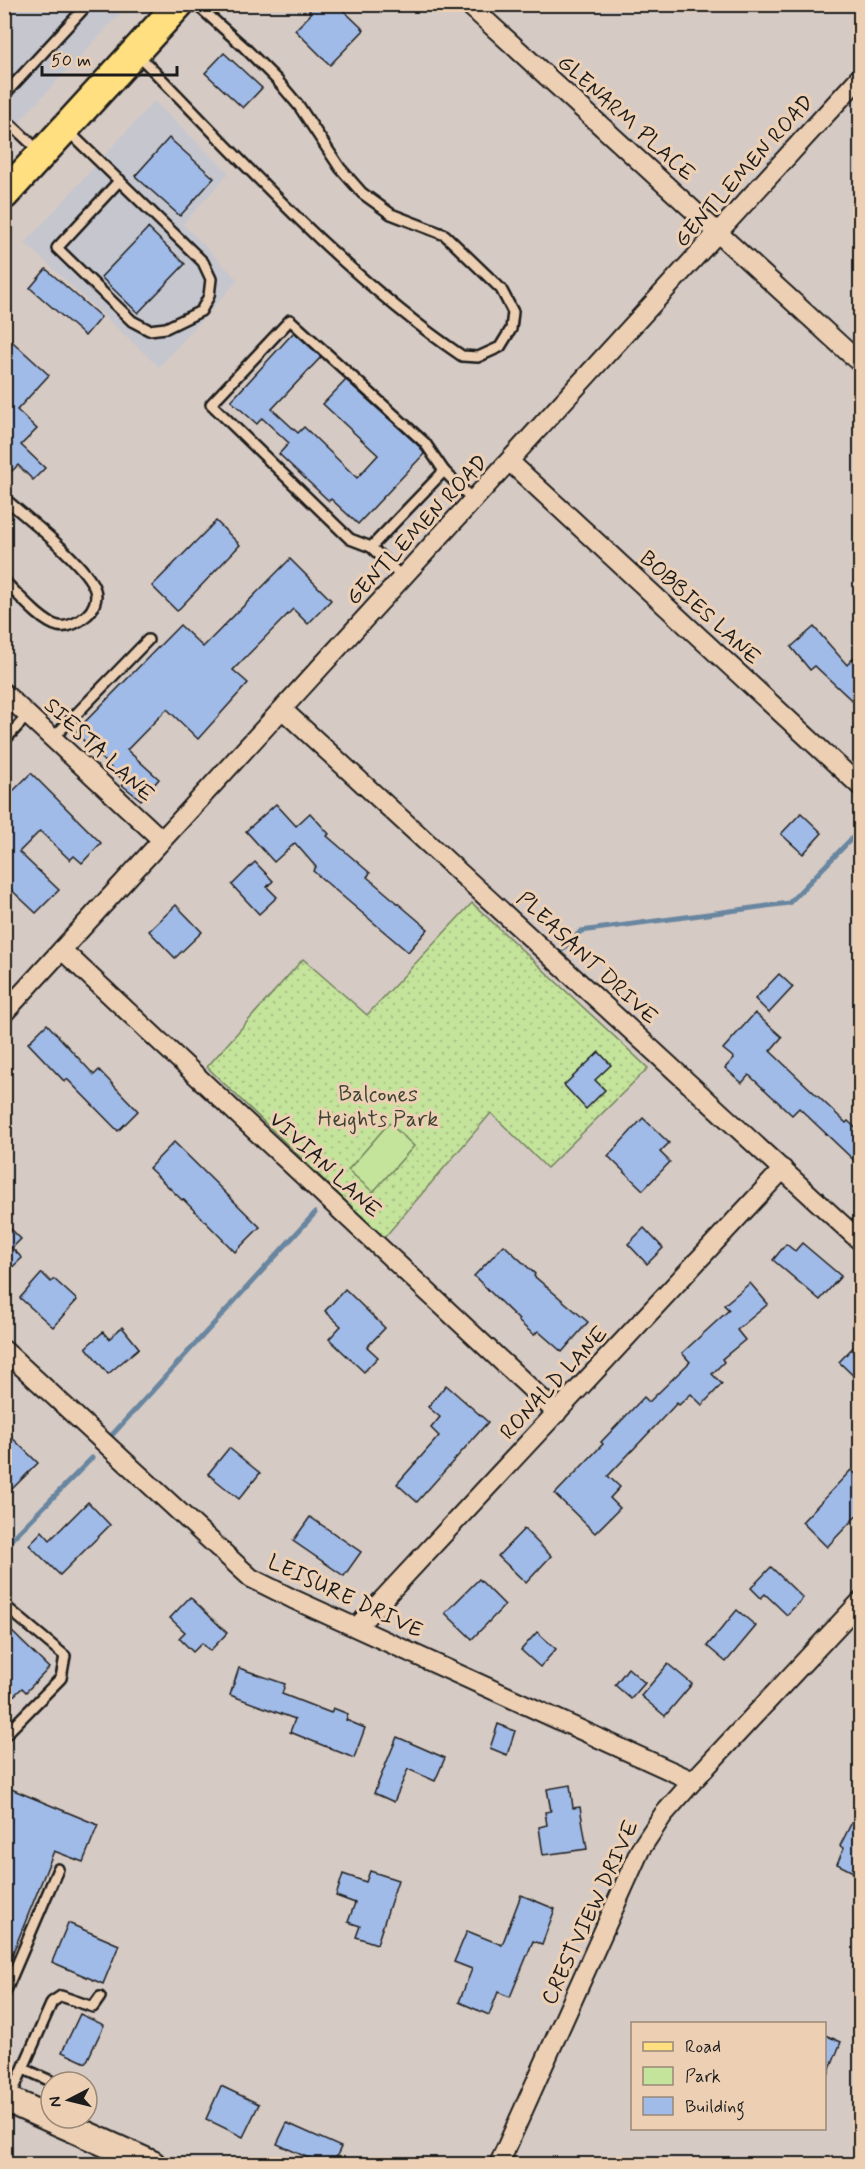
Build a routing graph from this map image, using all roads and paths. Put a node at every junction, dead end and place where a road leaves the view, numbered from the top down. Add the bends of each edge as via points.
1 (88, 4) edge
2 (179, 4) edge
3 (196, 4) edge
4 (468, 4) edge
5 (136, 53) junction
6 (861, 76) edge
7 (4, 95) edge
8 (4, 118) edge
9 (66, 129) junction
10 (42, 155) junction
11 (120, 180) junction
12 (4, 195) edge
13 (717, 232) junction
14 (861, 363) edge
15 (510, 462) junction
16 (444, 471) junction
17 (4, 498) edge
18 (474, 501) junction
19 (371, 547) junction
20 (403, 578) junction
21 (4, 582) edge
22 (148, 640) dead end
23 (4, 693) edge
24 (283, 710) junction
25 (28, 715) junction
26 (6, 738) edge
27 (53, 738) junction
28 (861, 786) edge
29 (162, 840) junction
30 (62, 950) junction
31 (4, 1013) edge
32 (783, 1169) junction
33 (861, 1241) edge
34 (4, 1350) edge
35 (557, 1413) junction
36 (861, 1602) edge
37 (4, 1605) edge
38 (357, 1627) junction
39 (4, 1736) edge
40 (693, 1781) junction
41 (58, 1869) dead end
42 (4, 1995) edge
43 (100, 1997) dead end
44 (24, 2069) junction
45 (39, 2076) edge
46 (7, 2099) edge
47 (152, 2164) edge
48 (499, 2164) edge

1 - 7 lane
2 - 5 main road
3 - 5 lane via 277,80 362,193 391,214 445,235 501,289 513,312 511,329 500,347 478,357 462,356 384,295 326,244
4 - 13 street, GLENARM PLACE
5 - 9 main road
6 - 13 street, GENTLEMEN ROAD
8 - 10 lane
9 - 10 main road
9 - 11 lane
10 - 12 main road
11 - 11 lane via 203,262 211,279 209,296 201,311 166,328 149,330 132,321 57,248
13 - 14 street, GLENARM PLACE
13 - 15 street, GENTLEMEN ROAD
15 - 18 street, GENTLEMEN ROAD
15 - 28 street, BOBBIES LANE
16 - 18 lane
16 - 19 lane
16 - 19 lane via 425,443 290,320 211,405 350,539
17 - 21 lane via 78,564 95,589 96,598 90,612 79,622 56,626
18 - 20 street, GENTLEMEN ROAD
19 - 20 lane
20 - 24 street, GENTLEMEN ROAD
22 - 27 lane
23 - 25 street, SIESTA LANE
24 - 29 street, GENTLEMEN ROAD
24 - 32 street, PLEASANT DRIVE
25 - 26 lane
25 - 27 street, SIESTA LANE
27 - 29 street, SIESTA LANE
29 - 30 street, GENTLEMEN ROAD
30 - 31 street, GENTLEMEN ROAD
30 - 35 street, VIVIAN LANE
32 - 33 street, PLEASANT DRIVE
32 - 35 street, RONALD LANE
34 - 38 street, LEISURE DRIVE via 251,1578
35 - 38 street, RONALD LANE
36 - 40 street, CRESTVIEW DRIVE
37 - 39 lane via 65,1656 61,1678
38 - 40 street, LEISURE DRIVE
40 - 48 street, CRESTVIEW DRIVE via 663,1815 640,1850
41 - 42 lane
43 - 44 lane via 93,2007 61,1996 52,2002
44 - 45 lane
44 - 46 lane
46 - 47 street

